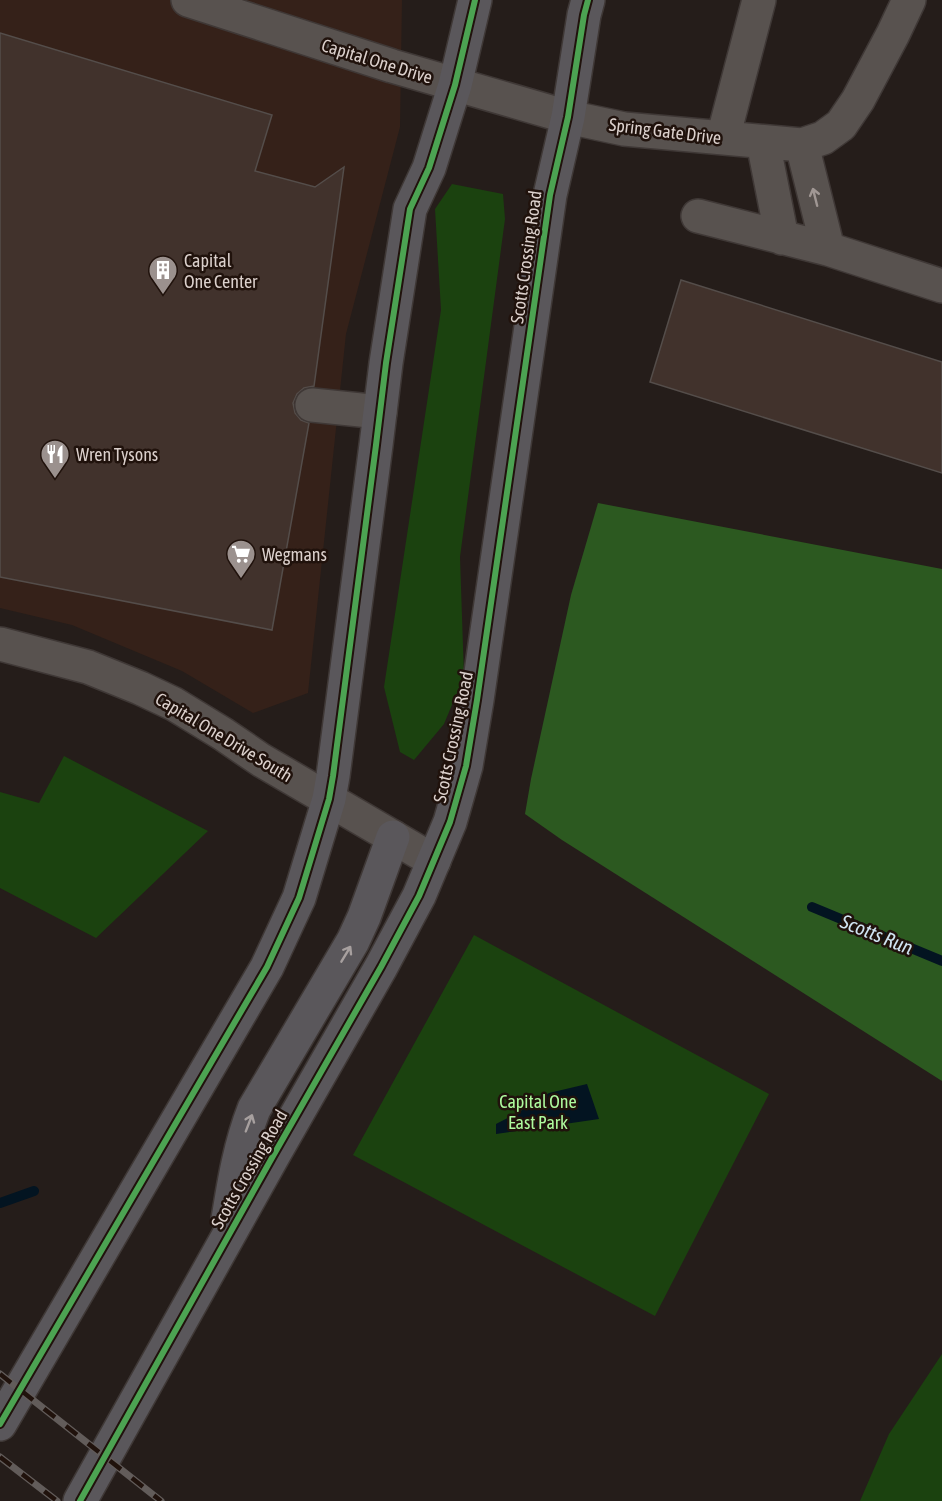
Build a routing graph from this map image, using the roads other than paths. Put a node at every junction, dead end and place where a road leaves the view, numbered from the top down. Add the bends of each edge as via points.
1 (475, 0) edge
2 (588, 0) edge
3 (759, 0) edge
4 (909, 0) edge
5 (203, 2) edge
6 (455, 85) junction
7 (568, 117) junction
8 (723, 138) junction
9 (763, 142) junction
10 (802, 145) junction
11 (698, 216) dead end
12 (782, 238) junction
13 (828, 249) junction
14 (942, 286) edge
15 (312, 405) dead end
16 (380, 412) junction
17 (0, 644) edge
18 (329, 799) junction
19 (393, 837) junction
20 (434, 861) junction
21 (225, 1241) junction
22 (0, 1424) edge
23 (80, 1501) edge

1 - 6 main road
2 - 7 main road, Scotts Crossing Road
3 - 8 street
4 - 10 street, Spring Gate Drive via 858,100 841,124 823,138
5 - 6 street, Capital One Drive
6 - 7 street, Capital One Drive
6 - 16 main road via 429,168 410,209
7 - 8 street, Spring Gate Drive via 624,129
7 - 20 main road, Scotts Crossing Road via 550,195 466,766
8 - 9 street, Spring Gate Drive
9 - 10 street, Spring Gate Drive
9 - 12 street
13 -> 10 street
11 - 12 street
12 - 13 street
13 - 14 street
15 - 16 street
16 - 18 main road
17 - 18 street, Capital One Drive South via 88,667 174,704
18 - 19 street, Capital One Drive South
18 - 22 main road via 299,898 267,966
19 - 20 street, Capital One Drive South
21 -> 19 main road via 240,1153 254,1109 353,942
20 - 21 main road, Scotts Crossing Road via 381,967
21 - 23 main road, Scotts Crossing Road

